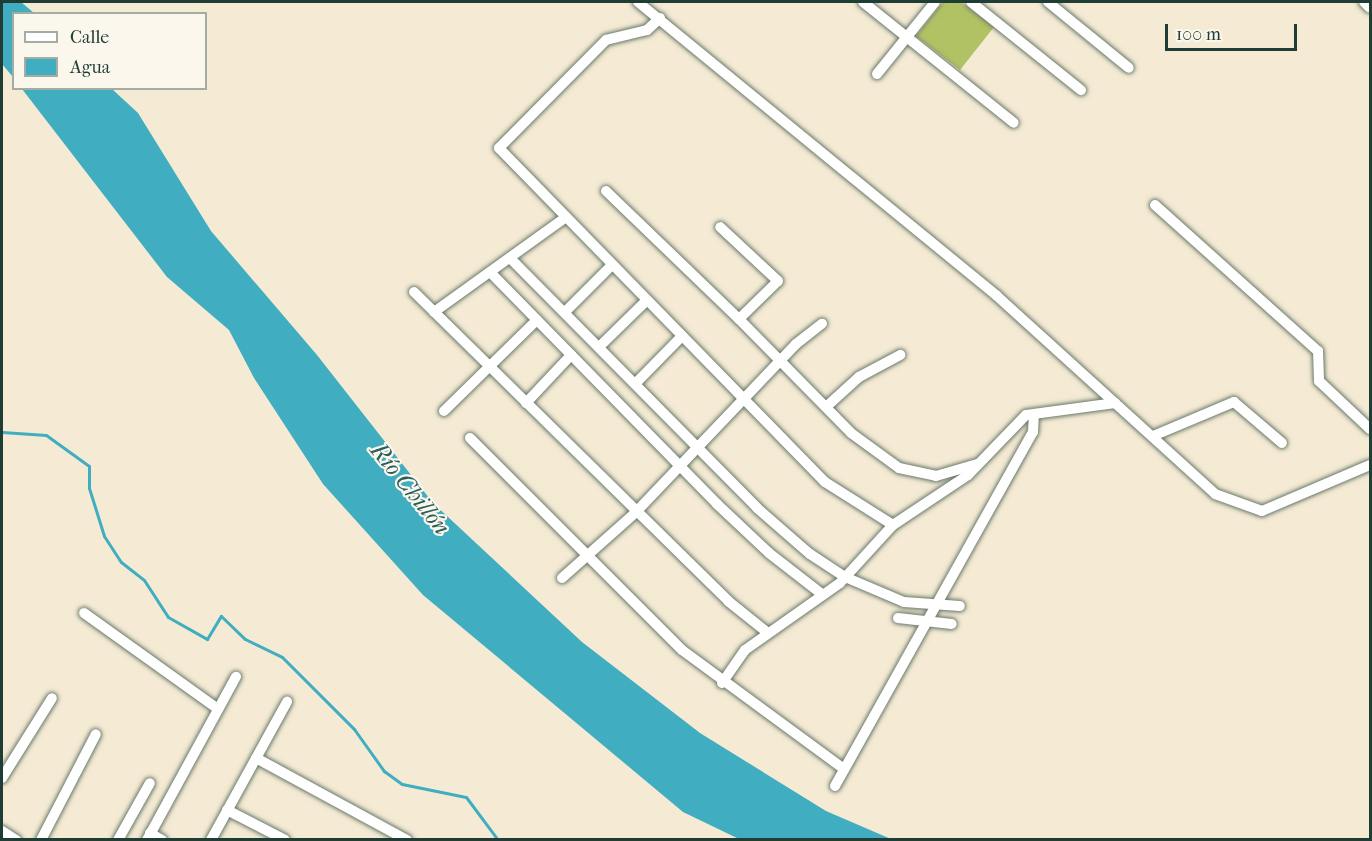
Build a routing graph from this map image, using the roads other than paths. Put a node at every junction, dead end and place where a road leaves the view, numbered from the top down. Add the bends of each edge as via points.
1 (638, 2) edge
2 (863, 2) edge
3 (935, 2) edge
4 (971, 2) edge
5 (1048, 2) edge
6 (1364, 2) edge
7 (1371, 8) edge
8 (660, 18) junction
9 (907, 37) junction
10 (1129, 68) dead end
11 (878, 74) dead end
12 (1081, 90) dead end
13 (1014, 123) dead end
14 (606, 191) dead end
15 (1155, 205) dead end
16 (565, 218) junction
17 (720, 227) dead end
18 (510, 258) junction
19 (611, 266) junction
20 (489, 272) junction
21 (414, 292) dead end
22 (646, 301) junction
23 (434, 312) junction
24 (565, 312) junction
25 (739, 319) junction
26 (537, 320) junction
27 (822, 324) dead end
28 (681, 337) junction
29 (599, 347) junction
30 (571, 355) junction
31 (900, 355) dead end
32 (782, 361) junction
33 (490, 367) junction
34 (636, 383) junction
35 (744, 400) junction
36 (526, 403) junction
37 (1114, 403) junction
38 (826, 407) junction
39 (444, 411) dead end
40 (1034, 414) junction
41 (1371, 429) edge
42 (1153, 436) junction
43 (470, 438) dead end
44 (1282, 443) dead end
45 (699, 446) junction
46 (978, 464) junction
47 (1371, 465) edge
48 (680, 466) junction
49 (636, 512) junction
50 (893, 525) junction
51 (588, 556) junction
52 (845, 577) junction
53 (562, 578) dead end
54 (823, 595) junction
55 (937, 603) junction
56 (960, 606) dead end
57 (84, 613) dead end
58 (898, 618) dead end
59 (927, 621) junction
60 (952, 624) dead end
61 (768, 633) junction
62 (236, 677) dead end
63 (722, 683) junction
64 (52, 698) dead end
65 (287, 702) dead end
66 (218, 709) junction
67 (96, 734) dead end
68 (256, 758) junction
69 (844, 769) junction
70 (2, 777) edge
71 (150, 783) dead end
72 (834, 786) dead end
73 (227, 810) junction
74 (2, 831) edge
75 (148, 836) edge
76 (16, 840) edge
77 (41, 840) edge
78 (118, 840) edge
79 (162, 840) edge
80 (211, 840) edge
81 (285, 840) edge
82 (407, 840) edge

1 - 8 street
2 - 9 street
3 - 9 street
4 - 12 street
5 - 10 street
6 - 7 street
8 - 16 street via 647,30 606,40 499,148
8 - 37 street via 997,296
9 - 11 street
9 - 13 street
14 - 25 street
15 - 41 street via 1318,351 1320,381
16 - 18 street
16 - 19 street
17 - 25 street via 778,281
18 - 20 street
18 - 24 street
19 - 22 street
19 - 24 street
20 - 23 street
20 - 26 street
21 - 23 street
22 - 28 street
22 - 29 street
23 - 33 street
24 - 29 street
25 - 32 street
26 - 30 street
26 - 33 street
27 - 32 street
28 - 34 street
28 - 35 street
29 - 34 street
30 - 36 street
30 - 48 street
31 - 38 street via 859,377
32 - 35 street
32 - 38 street
33 - 36 street
33 - 39 street
34 - 45 street
35 - 45 street
35 - 50 street via 825,482
36 - 49 street
37 - 40 street
37 - 42 street
38 - 46 street via 851,433 899,468 936,476
40 - 46 street via 1024,417
40 - 55 street via 1033,432
42 - 44 street via 1234,402
42 - 47 street via 1215,494 1262,511
43 - 51 street
45 - 48 street
45 - 52 street via 757,508 810,554
46 - 50 street via 933,501
48 - 49 street
48 - 54 street via 769,553
49 - 51 street
49 - 61 street via 728,601
50 - 52 street
51 - 53 street
51 - 63 street via 682,650
52 - 54 street
52 - 55 street via 904,602
54 - 61 street
55 - 56 street
55 - 59 street
57 - 66 street
58 - 59 street
59 - 60 street
59 - 69 street
61 - 63 street via 745,650
62 - 66 street
63 - 69 street
64 - 70 street
65 - 68 street
66 - 75 street
67 - 77 street
68 - 73 street
68 - 82 street
69 - 72 street
71 - 78 street
73 - 80 street
73 - 81 street
74 - 76 street
75 - 79 street

